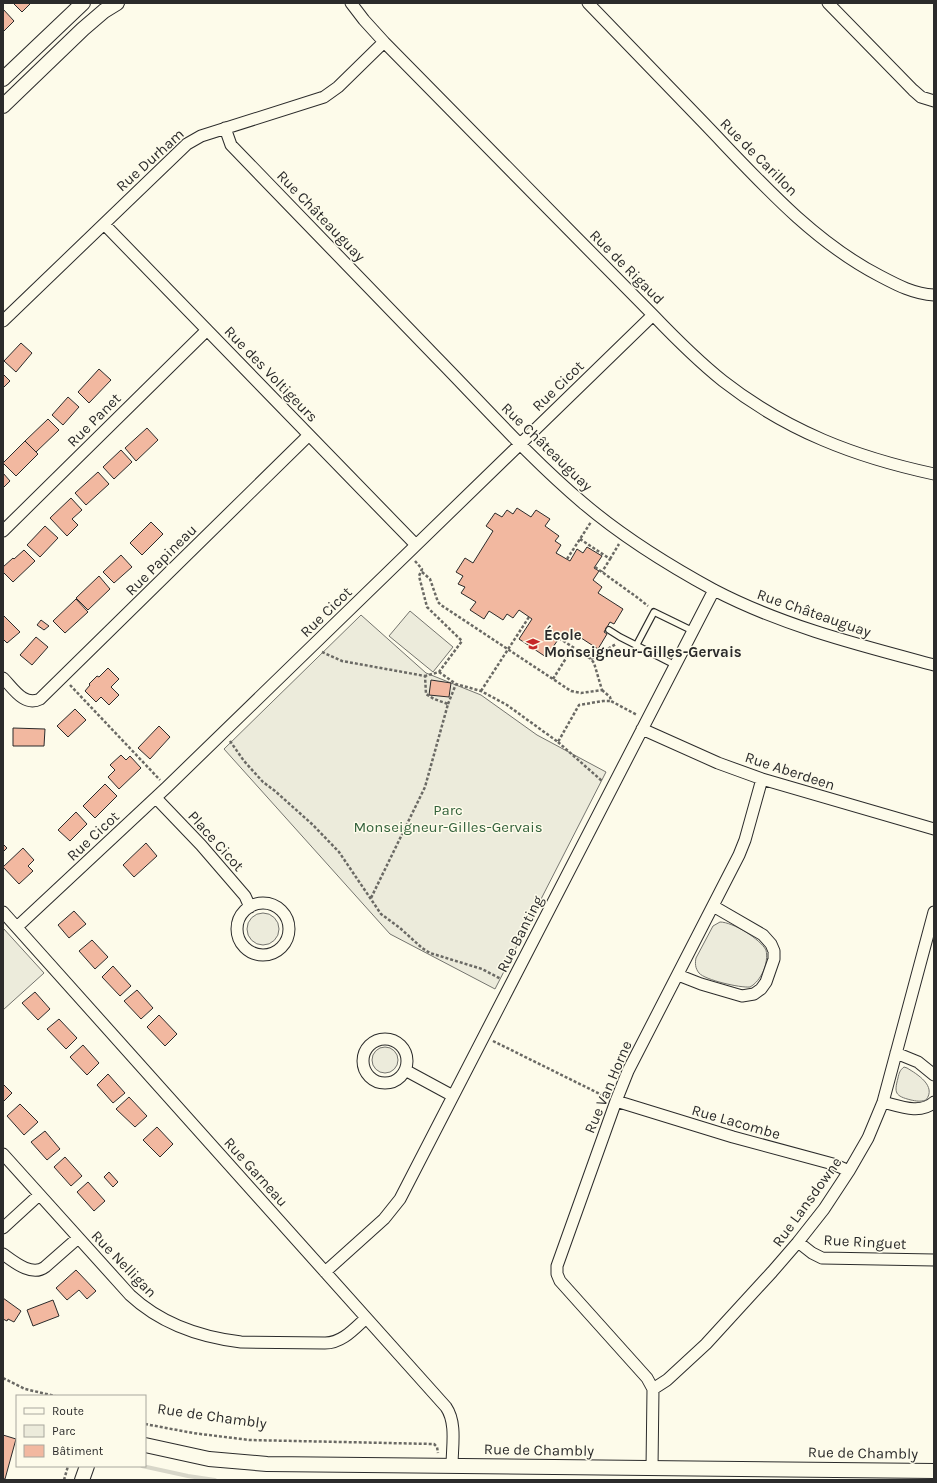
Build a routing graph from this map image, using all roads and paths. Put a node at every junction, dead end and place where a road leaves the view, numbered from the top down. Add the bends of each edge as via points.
1 (83, 3) edge
2 (117, 3) edge
3 (351, 3) edge
4 (588, 3) edge
5 (828, 3) edge
6 (384, 42) junction
7 (3, 79) edge
8 (934, 101) edge
9 (3, 106) edge
10 (225, 128) junction
11 (104, 224) junction
12 (934, 295) edge
13 (653, 315) junction
14 (3, 321) edge
15 (207, 330) junction
16 (309, 435) junction
17 (520, 444) junction
18 (934, 474) edge
19 (591, 522) dead end
20 (3, 531) edge
21 (580, 539) junction
22 (620, 544) dead end
23 (416, 545) junction
24 (566, 559) dead end
25 (610, 559) junction
26 (415, 561) dead end
27 (595, 567) dead end
28 (422, 572) junction
29 (602, 572) junction
30 (714, 590) junction
31 (654, 612) junction
32 (529, 617) dead end
33 (610, 630) dead end
34 (693, 631) junction
35 (620, 637) junction
36 (559, 638) dead end
37 (636, 646) junction
38 (573, 647) junction
39 (507, 650) junction
40 (322, 652) dead end
41 (591, 659) junction
42 (675, 665) junction
43 (934, 665) edge
44 (439, 672) junction
45 (426, 676) junction
46 (3, 678) edge
47 (62, 678) junction
48 (553, 679) junction
49 (456, 684) junction
50 (602, 690) junction
51 (481, 691) junction
52 (611, 701) junction
53 (448, 704) junction
54 (637, 716) dead end
55 (642, 729) junction
56 (230, 741) dead end
57 (558, 742) junction
58 (762, 779) junction
59 (161, 781) dead end
60 (603, 782) dead end
61 (156, 798) junction
62 (934, 828) edge
63 (371, 898) junction
64 (250, 906) junction
65 (713, 906) junction
66 (3, 912) edge
67 (934, 916) edge
68 (17, 927) junction
69 (678, 975) junction
70 (501, 979) dead end
71 (493, 1041) dead end
72 (896, 1053) junction
73 (405, 1070) dead end
74 (934, 1075) edge
75 (453, 1096) junction
76 (611, 1099) junction
77 (883, 1102) junction
78 (934, 1102) edge
79 (3, 1154) edge
80 (849, 1171) junction
81 (39, 1195) junction
82 (3, 1228) edge
83 (78, 1238) junction
84 (798, 1242) junction
85 (3, 1254) edge
86 (934, 1260) edge
87 (325, 1272) junction
88 (366, 1318) junction
89 (3, 1378) edge
90 (653, 1389) junction
91 (51, 1395) edge
92 (146, 1424) edge
93 (146, 1445) edge
94 (438, 1450) dead end
95 (452, 1466) junction
96 (68, 1467) edge
97 (87, 1467) edge
98 (652, 1468) junction
99 (934, 1471) edge
100 (766, 1475) edge
101 (64, 1480) edge
102 (82, 1480) edge

1 - 7 street
2 - 9 street via 83,29
3 - 6 street, Rue de Rigaud
4 - 12 street, Rue de Carillon via 777,198 815,233 851,259 886,279 915,292
5 - 8 street via 912,90 921,97
6 - 10 street, Rue Durham via 338,87 324,97
6 - 13 street, Rue de Rigaud
10 - 11 street, Rue Durham via 187,144
10 - 17 street, Rue Châteauguay via 231,145
11 - 14 street, Rue Durham
11 - 15 street, Rue des Voltigeurs
13 - 17 street, Rue Cicot
13 - 18 street, Rue de Rigaud via 723,381 779,418 806,433 859,455
15 - 16 street, Rue des Voltigeurs
15 - 20 street, Rue Panet
16 - 23 street, Rue des Voltigeurs
16 - 47 street, Rue Papineau
17 - 23 street, Rue Cicot
17 - 30 street, Rue Châteauguay via 602,519 646,550
19 - 21 path
21 - 24 path
21 - 25 path
22 - 25 path
23 - 61 street, Rue Cicot
25 - 29 path
26 - 28 path
27 - 29 path
28 - 39 path via 430,579 441,605
28 - 44 path via 419,576 427,607 462,641
29 - 31 path
30 - 34 street, Rue Banting
30 - 43 street, Rue Châteauguay via 797,626
31 - 34 lane
31 - 37 lane
32 - 39 path
33 - 35 lane
34 - 42 street, Rue Banting
35 - 37 lane
35 - 41 path via 616,644
36 - 38 path
37 - 42 lane
38 - 41 path
38 - 48 path
39 - 48 path
39 - 51 path
40 - 45 path via 342,661
41 - 50 path
42 - 55 street, Rue Banting
44 - 45 path
44 - 49 path
45 - 53 path via 426,694
46 - 47 street, Rue Papineau via 22,698 31,701 40,699
47 - 59 path
48 - 50 path via 575,692
49 - 51 path
49 - 53 path
50 - 52 path
51 - 57 path via 507,705
52 - 54 path
52 - 57 path via 579,705
53 - 63 path via 425,787
55 - 58 street, Rue Aberdeen via 711,760
55 - 75 street, Rue Banting
56 - 63 path via 263,782 313,825 339,852
57 - 60 path
58 - 62 street, Rue Aberdeen
58 - 65 street, Rue Van Horne via 743,848
61 - 64 street, Place Cicot via 201,845 245,896
61 - 68 street, Rue Cicot
63 - 70 path via 381,914 430,953 482,969
64 - 64 street via 238,920 238,937 242,944 255,954 263,955 278,950 288,935 286,918 274,906
65 - 69 street, Rue Van Horne
65 - 69 street via 769,941 773,947 774,959 766,982 758,992 742,996
66 - 68 street, Rue Garneau
67 - 72 street, Rue Lansdowne
68 - 87 street, Rue Garneau
69 - 76 street, Rue Van Horne
71 - 76 path
72 - 74 street via 918,1062
72 - 77 street, Rue Lansdowne
73 - 75 street
75 - 87 street, Rue Banting via 395,1206 378,1225
76 - 80 street, Rue Lacombe via 733,1137 833,1164
76 - 90 street, Rue Van Horne via 557,1266 557,1274 562,1284 647,1378
77 - 78 street via 915,1109 924,1108
77 - 80 street, Rue Lansdowne via 868,1138
79 - 81 street, Rue Nelligan
80 - 84 street, Rue Lansdowne
81 - 82 street
81 - 83 street, Rue Nelligan
83 - 85 street via 37,1271
83 - 88 street, Rue Nelligan via 122,1287 145,1308 172,1323 200,1334 241,1342 329,1343 343,1338
84 - 86 street, Rue Ringuet via 822,1258
84 - 90 street, Rue Lansdowne via 706,1344
87 - 88 street, Rue Garneau
88 - 95 street, Rue Garneau via 449,1410 453,1428
89 - 91 path via 25,1389
90 - 98 street
92 - 94 path, Rue de Chambly via 249,1440 422,1443 435,1444
93 - 95 street, Rue de Chambly via 209,1459 267,1464
95 - 98 street, Rue de Chambly
96 - 101 path
97 - 102 street
98 - 100 street, Rue de Chambly
99 - 100 street, Rue de Chambly

